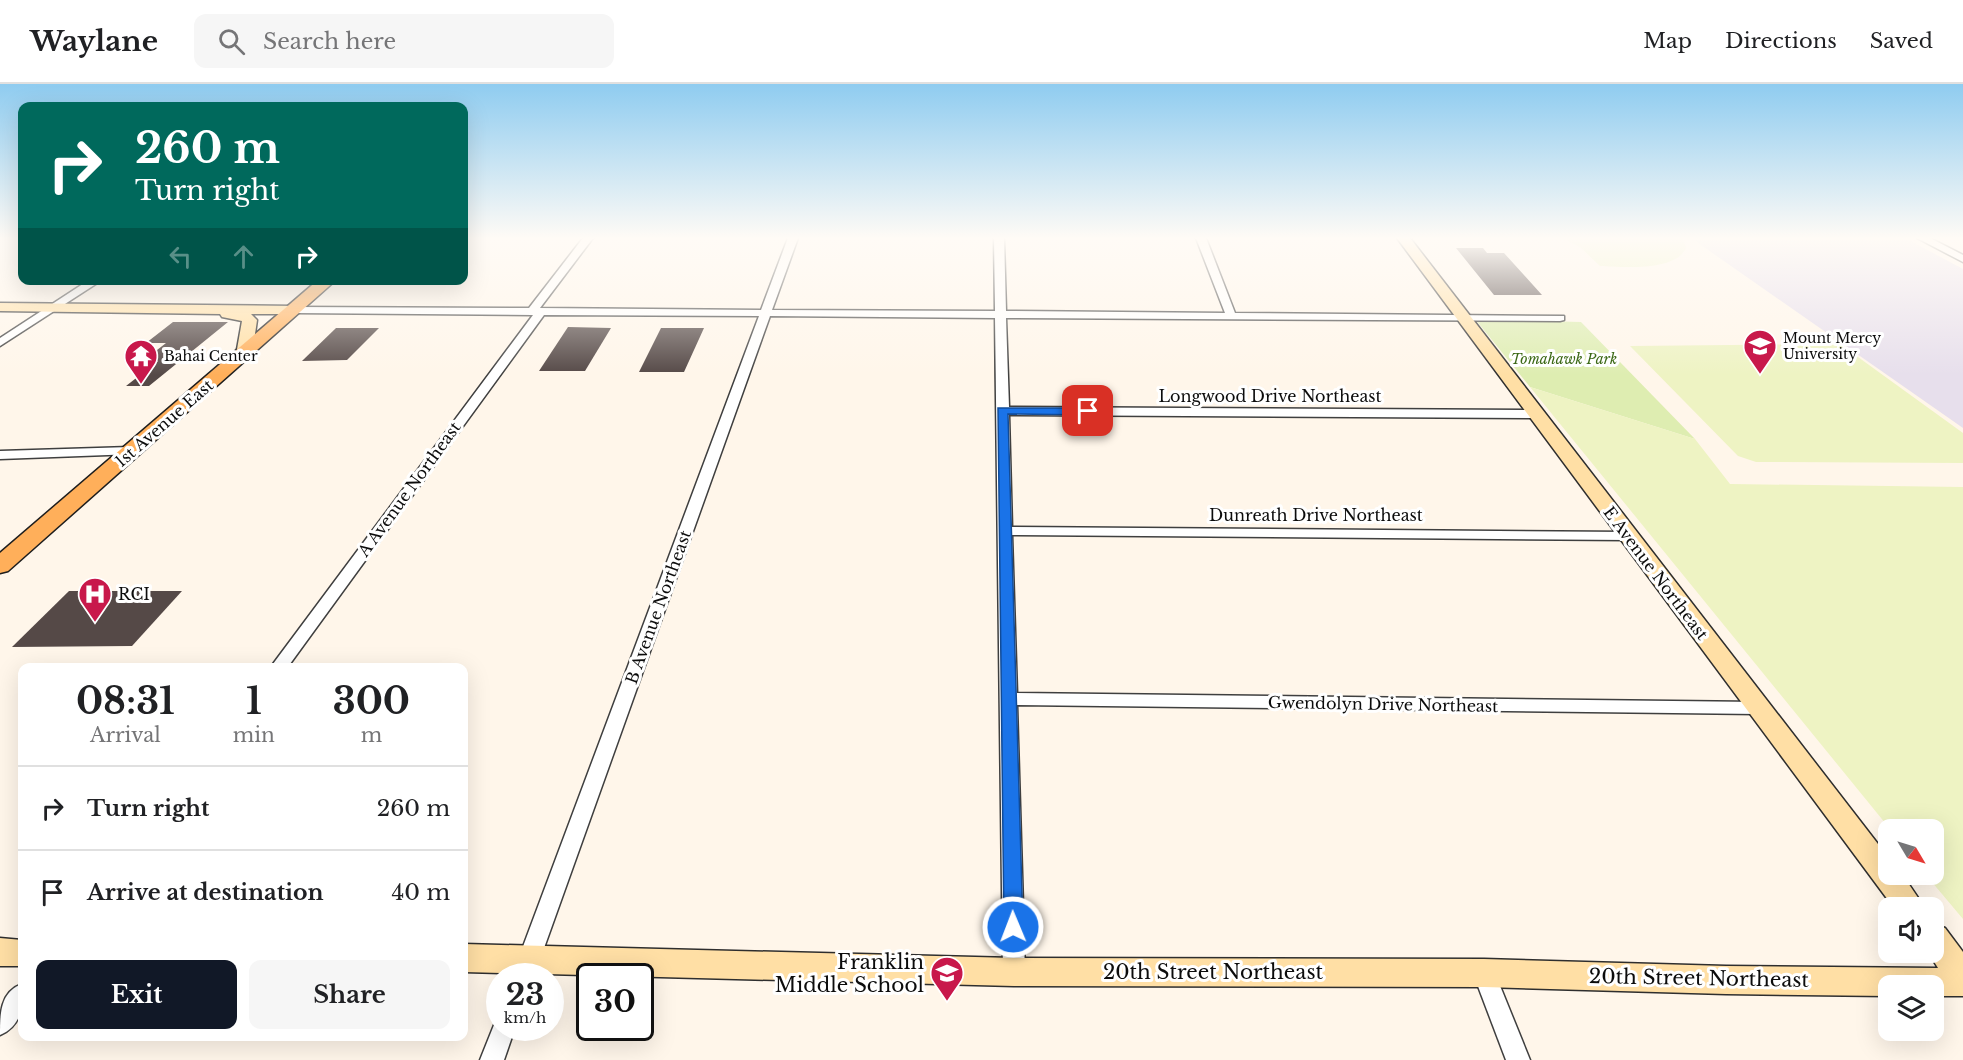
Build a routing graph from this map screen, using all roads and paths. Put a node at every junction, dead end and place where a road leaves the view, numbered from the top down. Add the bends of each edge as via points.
1 (556, 284) edge
2 (776, 284) edge
3 (1000, 284) edge
4 (1219, 284) edge
5 (1437, 284) edge
6 (90, 285) edge
7 (322, 285) edge
8 (0, 307) edge
9 (55, 308) junction
10 (185, 309) junction
11 (295, 310) junction
12 (536, 311) junction
13 (766, 312) junction
14 (1000, 314) junction
15 (1231, 315) junction
16 (1462, 317) junction
17 (1560, 318) dead end
18 (0, 343) edge
19 (244, 355) junction
20 (1002, 411) junction
21 (1538, 414) junction
22 (130, 451) junction
23 (0, 455) edge
24 (1004, 531) junction
25 (1628, 536) junction
26 (0, 566) edge
27 (282, 663) edge
28 (1008, 699) junction
29 (1758, 708) junction
30 (1903, 897) edge
31 (1944, 951) edge
32 (0, 952) edge
33 (18, 953) edge
34 (468, 959) edge
35 (495, 963) edge
36 (528, 963) edge
37 (564, 968) edge
38 (1014, 972) junction
39 (1484, 973) junction
40 (1963, 977) edge
41 (1963, 982) edge
42 (18, 999) edge
43 (0, 1024) edge
44 (499, 1041) edge
45 (492, 1060) edge
46 (1518, 1060) edge

1 - 12 street, A Avenue Northeast
2 - 13 street, B Avenue Northeast
3 - 14 street
4 - 15 street
5 - 16 street, E Avenue Northeast
6 - 9 street
7 - 11 main road, 1st Avenue East
8 - 9 street
9 - 10 street
9 - 18 street
10 - 11 street
10 - 19 street via 248,318
11 - 12 street
11 - 19 main road, 1st Avenue East
12 - 13 street
12 - 27 street, A Avenue Northeast
13 - 14 street
13 - 36 street, B Avenue Northeast
14 - 15 street
14 - 20 street
15 - 16 street
16 - 17 street
16 - 21 street, E Avenue Northeast
19 - 22 main road, 1st Avenue East
20 - 21 street, Longwood Drive Northeast
20 - 24 street
21 - 25 street, E Avenue Northeast
22 - 23 street
22 - 26 main road, 1st Avenue East
24 - 25 street, Dunreath Drive Northeast
24 - 28 street
25 - 29 street, E Avenue Northeast
28 - 29 street, Gwendolyn Drive Northeast
28 - 38 street
29 - 30 street, E Avenue Northeast
31 - 40 street
32 - 33 street
34 - 35 street, 20th Street Northeast
37 - 38 street, 20th Street Northeast
38 - 39 street, 20th Street Northeast
39 - 41 street, 20th Street Northeast
39 - 46 street
42 - 43 street
44 - 45 street

